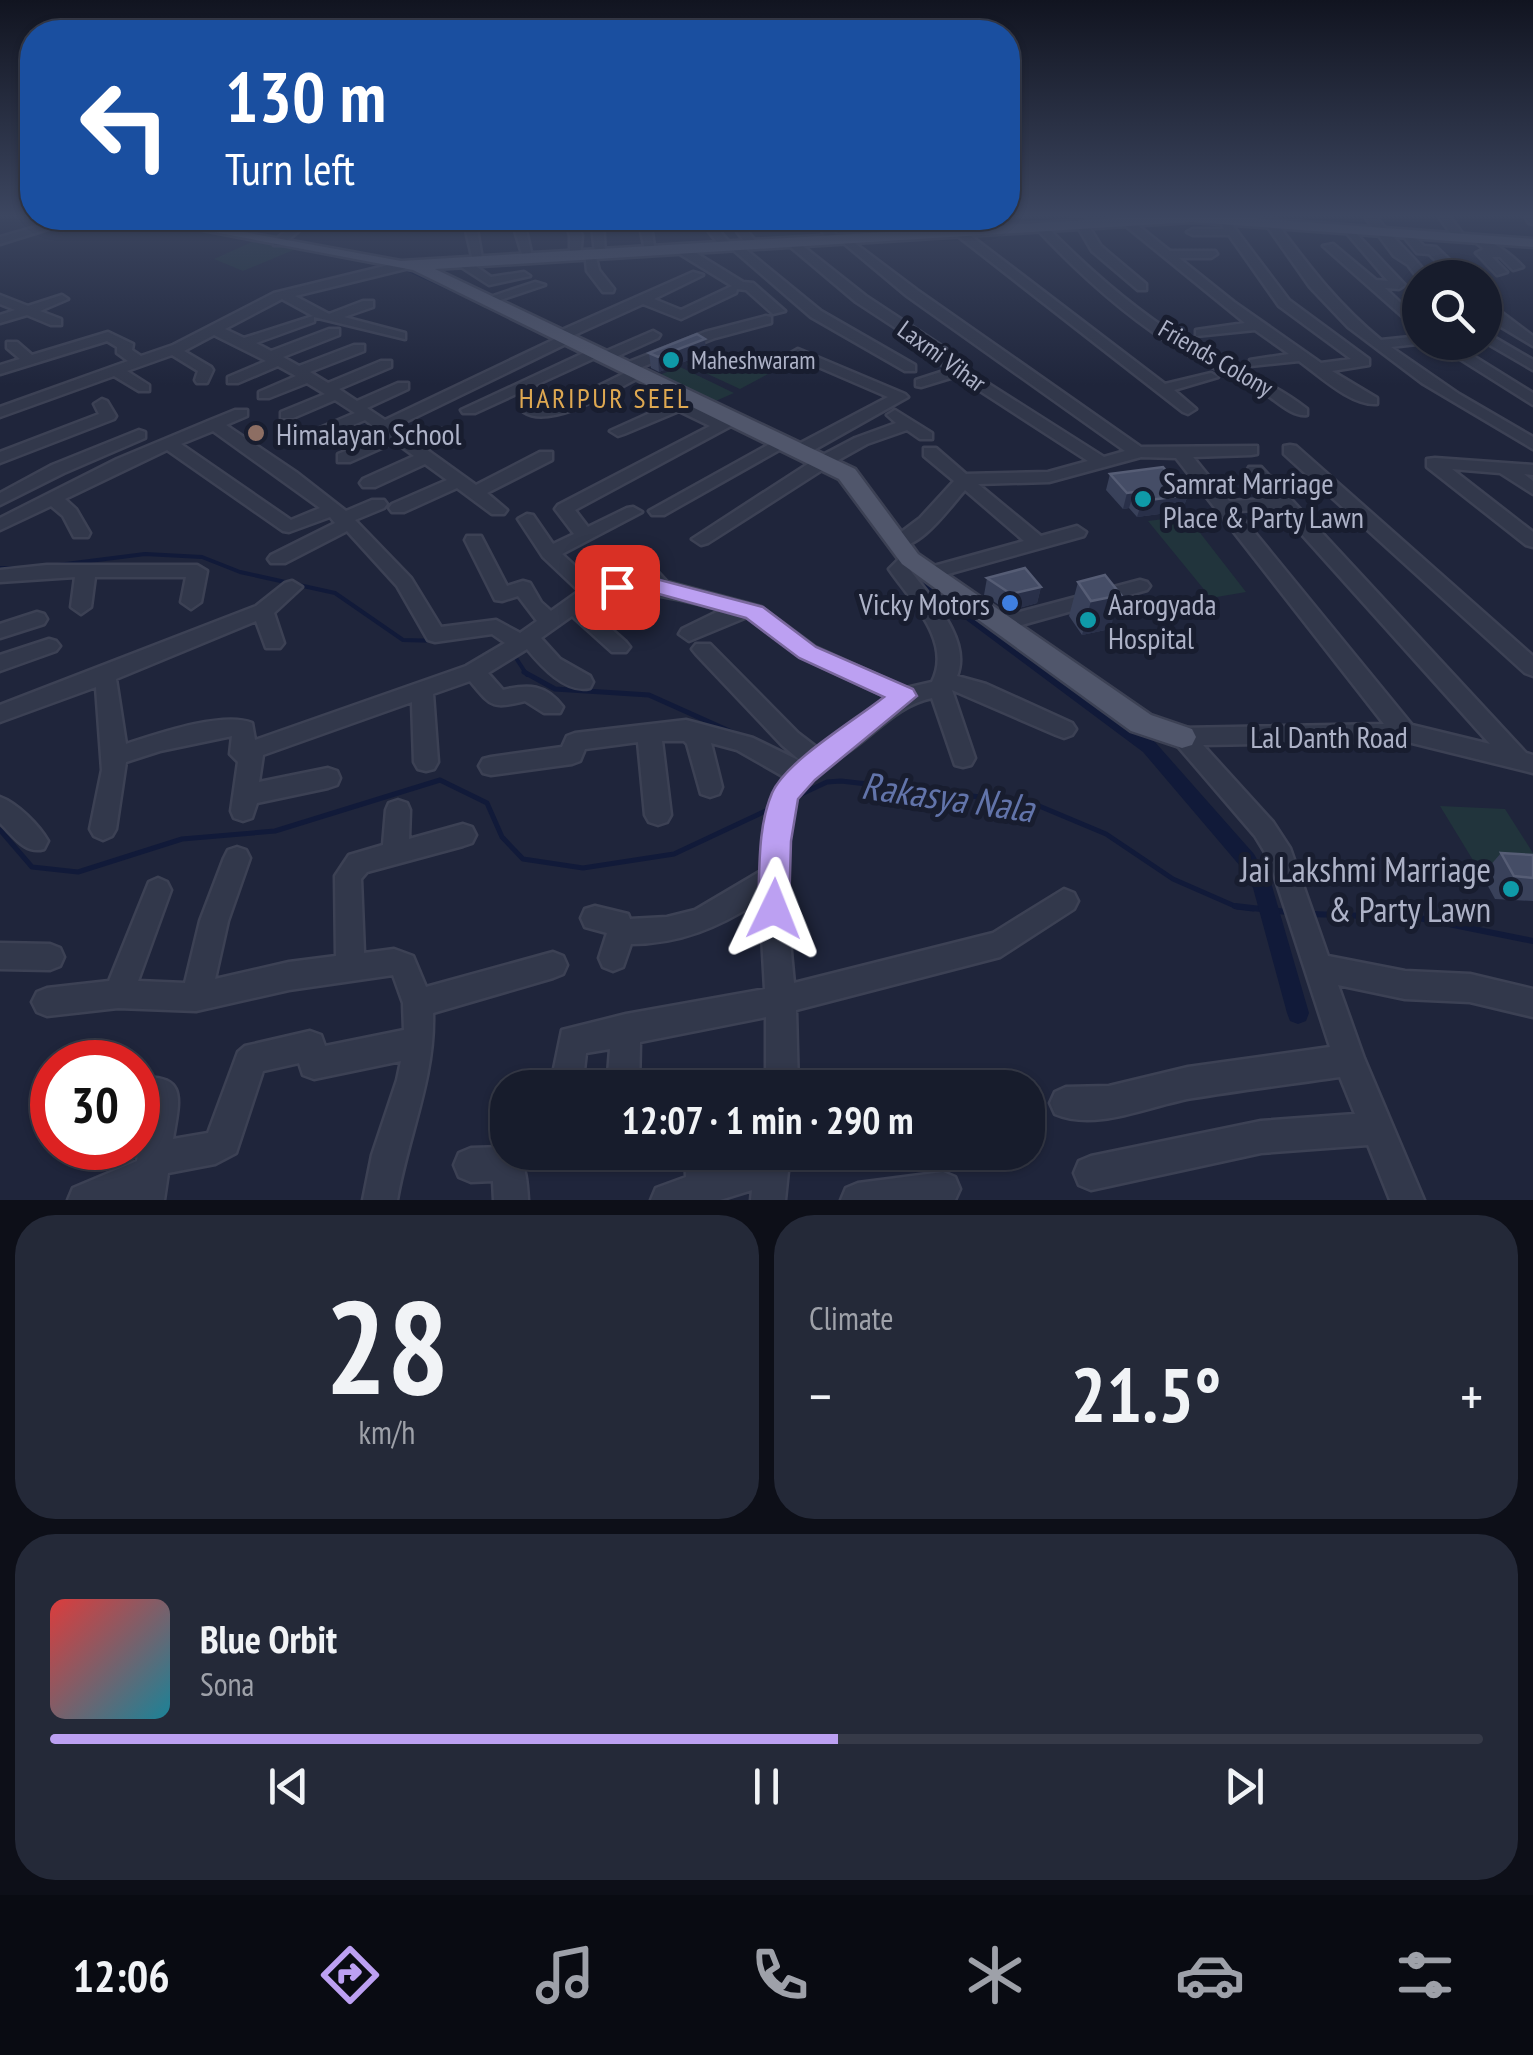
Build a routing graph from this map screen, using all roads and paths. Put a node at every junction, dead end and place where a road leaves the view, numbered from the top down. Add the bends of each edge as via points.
1 (377, 273) edge
2 (457, 273) edge
3 (466, 273) edge
4 (595, 273) edge
5 (719, 273) edge
6 (765, 273) edge
7 (829, 273) edge
8 (884, 273) edge
9 (1013, 273) edge
10 (1091, 273) edge
11 (1125, 273) edge
12 (1190, 273) edge
13 (1260, 273) edge
14 (1309, 273) edge
15 (1361, 273) edge
16 (1388, 273) edge
17 (697, 275) dead end
18 (524, 276) dead end
19 (1373, 284) junction
20 (539, 285) dead end
21 (1206, 286) junction
22 (1234, 286) dead end
23 (1142, 287) dead end
24 (608, 289) dead end
25 (731, 290) dead end
26 (284, 294) junction
27 (0, 299) edge
28 (62, 300) dead end
29 (645, 300) junction
30 (485, 302) junction
31 (368, 304) dead end
32 (26, 310) junction
33 (1402, 311) edge
34 (1297, 314) junction
35 (1, 319) edge
36 (309, 319) dead end
37 (1502, 321) edge
38 (56, 322) dead end
39 (1255, 322) junction
40 (17, 325) dead end
41 (332, 325) junction
42 (212, 329) junction
43 (1202, 333) dead end
44 (653, 335) dead end
45 (400, 336) dead end
46 (1328, 336) junction
47 (562, 340) junction
48 (1283, 342) junction
49 (1402, 342) edge
50 (1533, 342) edge
51 (247, 344) junction
52 (1379, 344) junction
53 (12, 345) dead end
54 (1502, 347) edge
55 (359, 348) dead end
56 (173, 350) junction
57 (798, 353) dead end
58 (228, 355) dead end
59 (594, 355) junction
60 (1302, 356) junction
61 (273, 359) junction
62 (30, 360) junction
63 (1469, 360) edge
64 (1255, 362) dead end
65 (140, 363) junction
66 (386, 364) dead end
67 (1533, 366) edge
68 (910, 368) dead end
69 (1319, 368) junction
70 (505, 370) junction
71 (958, 371) junction
72 (118, 372) junction
73 (0, 373) edge
74 (631, 373) junction
75 (301, 375) junction
76 (1210, 377) dead end
77 (202, 380) dead end
78 (233, 380) dead end
79 (921, 383) dead end
80 (529, 384) junction
81 (403, 386) dead end
82 (144, 388) dead end
83 (1161, 389) junction
84 (330, 392) junction
85 (264, 395) dead end
86 (1533, 400) edge
87 (1372, 401) dead end
88 (25, 402) junction
89 (102, 404) dead end
90 (880, 407) junction
91 (1188, 409) dead end
92 (361, 410) junction
93 (469, 410) dead end
94 (0, 412) edge
95 (532, 412) dead end
96 (1300, 412) dead end
97 (241, 413) dead end
98 (287, 414) dead end
99 (728, 423) junction
100 (214, 424) junction
101 (903, 426) dead end
102 (392, 430) junction
103 (618, 431) dead end
104 (448, 432) dead end
105 (139, 435) dead end
106 (314, 436) dead end
107 (169, 444) junction
108 (1533, 444) edge
109 (783, 446) junction
110 (1290, 450) dead end
111 (420, 452) junction
112 (1136, 452) junction
113 (1180, 452) junction
114 (546, 456) dead end
115 (0, 458) edge
116 (344, 458) dead end
117 (1101, 462) junction
118 (822, 465) junction
119 (1504, 468) junction
120 (1533, 470) edge
121 (965, 480) junction
122 (459, 481) junction
123 (369, 483) dead end
124 (1533, 489) edge
125 (474, 493) junction
126 (52, 497) junction
127 (0, 500) edge
128 (1285, 503) junction
129 (378, 504) dead end
130 (1224, 507) junction
131 (398, 508) dead end
132 (498, 510) dead end
133 (658, 511) dead end
134 (633, 512) dead end
135 (4, 516) edge
136 (340, 518) junction
137 (527, 518) dead end
138 (80, 532) dead end
139 (1076, 532) dead end
140 (585, 535) junction
141 (474, 540) dead end
142 (701, 540) dead end
143 (1533, 541) edge
144 (1038, 543) junction
145 (550, 553) junction
146 (904, 557) junction
147 (278, 558) dead end
148 (633, 558) dead end
149 (86, 570) junction
150 (930, 573) junction
151 (0, 576) edge
152 (292, 586) dead end
153 (1140, 586) dead end
154 (660, 587) junction
155 (591, 592) junction
156 (191, 602) dead end
157 (572, 605) junction
158 (81, 607) dead end
159 (738, 610) junction
160 (263, 611) junction
161 (38, 619) dead end
162 (549, 622) junction
163 (1000, 624) junction
164 (0, 632) edge
165 (273, 643) dead end
166 (518, 644) junction
167 (49, 646) dead end
168 (619, 648) dead end
169 (0, 664) edge
170 (1533, 668) edge
171 (474, 671) junction
172 (105, 675) junction
173 (582, 682) dead end
174 (942, 684) junction
175 (422, 688) junction
176 (904, 696) junction
177 (552, 707) dead end
178 (0, 714) edge
179 (686, 729) junction
180 (1064, 729) dead end
181 (649, 732) junction
182 (1404, 732) junction
183 (1182, 737) junction
184 (252, 750) junction
185 (117, 756) junction
186 (963, 758) dead end
187 (1525, 761) edge
188 (426, 762) dead end
189 (491, 766) dead end
190 (811, 769) junction
191 (328, 778) dead end
192 (710, 787) dead end
193 (0, 807) edge
194 (398, 810) dead end
195 (658, 815) dead end
196 (102, 830) dead end
197 (463, 835) dead end
198 (35, 841) dead end
199 (394, 855) junction
200 (236, 858) dead end
201 (775, 878) junction
202 (158, 890) dead end
203 (1064, 901) dead end
204 (594, 918) dead end
205 (1313, 954) junction
206 (0, 956) edge
207 (50, 957) dead end
208 (553, 965) dead end
209 (350, 968) junction
210 (118, 994) junction
211 (196, 996) junction
212 (781, 1000) junction
213 (47, 1002) dead end
214 (418, 1003) junction
215 (1533, 1003) edge
216 (626, 1028) junction
217 (419, 1042) junction
218 (1349, 1060) junction
219 (569, 1070) edge
220 (624, 1070) edge
221 (782, 1070) edge
222 (160, 1092) edge
223 (1066, 1103) dead end
224 (160, 1122) edge
225 (1377, 1128) junction
226 (471, 1165) dead end
227 (702, 1170) edge
228 (771, 1173) edge
229 (1091, 1173) dead end
230 (151, 1177) edge
231 (703, 1189) junction
232 (944, 1189) dead end
233 (84, 1200) edge
234 (380, 1200) edge
235 (510, 1200) edge
236 (668, 1200) edge
237 (858, 1200) edge
238 (1407, 1200) edge

1 - 26 street
2 - 30 main road
3 - 18 street via 489,281
4 - 24 street
5 - 74 street via 749,286 772,316 710,334
6 - 68 street via 816,314
7 - 71 street, Laxmi Vihar via 952,360 947,363
8 - 112 street
9 - 83 street
10 - 96 street, Friends Colony via 1180,344 1281,394
11 - 23 street
12 - 21 street
13 - 34 street
14 - 52 street
15 - 19 street
16 - 19 street via 1399,285
17 - 29 street
19 - 33 street
20 - 30 street
21 - 22 street
21 - 39 street
25 - 29 street via 681,315
26 - 41 street
26 - 42 street
27 - 32 street
28 - 32 street
29 - 47 street
30 - 47 main road
31 - 41 street
32 - 35 street
32 - 38 street
34 - 39 street
34 - 46 street
35 - 40 street
36 - 51 street
37 - 50 street
39 - 43 street
39 - 48 street
41 - 45 street
41 - 61 street
42 - 51 street
42 - 56 street
44 - 59 street
46 - 48 street
46 - 69 street via 1364,362
47 - 59 main road
47 - 70 street
48 - 60 street
49 - 52 street
51 - 58 street
51 - 61 street
52 - 108 street
53 - 62 street
54 - 67 street
55 - 75 street
56 - 65 street
56 - 77 street via 206,370
57 - 90 street via 900,397
59 - 74 main road
59 - 80 street
60 - 64 street
60 - 69 street
61 - 75 street
61 - 78 street
62 - 65 street via 108,336
62 - 73 street
63 - 86 street
65 - 72 street
66 - 84 street
69 - 87 street
70 - 80 street
70 - 102 street
71 - 79 street
71 - 117 street, Laxmi Vihar
72 - 82 street
72 - 88 street
73 - 88 street
74 - 95 street via 560,412
74 - 99 main road
75 - 84 street
75 - 85 street
76 - 83 street
80 - 93 street
81 - 92 street
83 - 91 street
84 - 92 street
84 - 98 street
88 - 94 street
89 - 115 street via 108,416
90 - 109 street
90 - 121 street
92 - 102 street
92 - 106 street
97 - 100 street
99 - 103 street via 679,405
99 - 109 main road
99 - 140 street via 564,509
100 - 107 street
100 - 136 street
101 - 118 street
102 - 111 street
102 - 116 street
104 - 111 street
105 - 127 street
107 - 126 street
107 - 136 street via 289,527
109 - 118 main road
109 - 133 street
110 - 170 street
111 - 122 street
111 - 123 street
112 - 113 street
112 - 117 street
113 - 128 street via 1253,461
113 - 130 street
114 - 125 street
117 - 121 street via 1049,477
118 - 142 street
118 - 146 main road via 853,479
119 - 120 street
119 - 124 street
119 - 143 street via 1433,463
121 - 144 street
121 - 146 street
122 - 125 street
122 - 131 street
125 - 132 street
126 - 135 street
126 - 138 street
128 - 130 street
128 - 187 street
129 - 136 street
130 - 182 street
134 - 140 street
136 - 147 street
136 - 166 street via 407,586 435,634 496,627
137 - 145 street
139 - 144 street
140 - 145 street
141 - 162 street via 502,595 523,586
144 - 150 street
145 - 155 street
146 - 150 main road
146 - 174 street via 899,568 946,641 951,665
148 - 154 street
149 - 151 street
149 - 156 street via 197,572
149 - 158 street
150 - 163 main road
152 - 160 street
153 - 163 street
154 - 155 street
154 - 159 street
155 - 157 street
157 - 162 street
157 - 168 street
159 - 176 street via 754,612 808,652
159 - 190 street via 696,642
160 - 165 street
160 - 172 street
161 - 164 street
162 - 166 street
163 - 183 main road via 1141,724
166 - 171 street
166 - 173 street
167 - 169 street
171 - 175 street
171 - 177 street via 498,700 528,692
172 - 178 street
172 - 185 street
174 - 176 street
174 - 180 street via 978,690
174 - 186 street
175 - 184 street
175 - 188 street
176 - 190 street
179 - 181 street
179 - 190 street
179 - 192 street via 698,740
181 - 189 street via 574,742 572,755
181 - 195 street
182 - 183 street, Lal Danth Road
182 - 187 street, Lal Danth Road
183 - 205 street via 1281,856
184 - 185 street via 242,754 244,730 237,726
184 - 191 street via 244,803
185 - 196 street via 116,787
190 - 201 street via 783,804
193 - 198 street
194 - 199 street
197 - 199 street
199 - 209 street via 358,863 348,876
200 - 211 street
201 - 204 street via 690,926 617,945 618,924
201 - 212 street
202 - 210 street
203 - 212 street via 1000,944
205 - 215 street via 1406,985 1470,988
205 - 218 street
206 - 207 street
208 - 214 street
209 - 211 street
209 - 214 street via 404,965
210 - 211 street
210 - 213 street
212 - 216 street
212 - 221 street
214 - 217 street
216 - 219 street via 573,1040
216 - 220 street
217 - 230 street via 256,1057 224,1141
217 - 234 street
218 - 223 street via 1204,1080 1109,1102
218 - 225 street
222 - 224 street
225 - 229 street via 1261,1137
225 - 238 street
226 - 235 street via 504,1164
227 - 231 street
228 - 231 street
230 - 233 street
231 - 236 street
232 - 237 street

